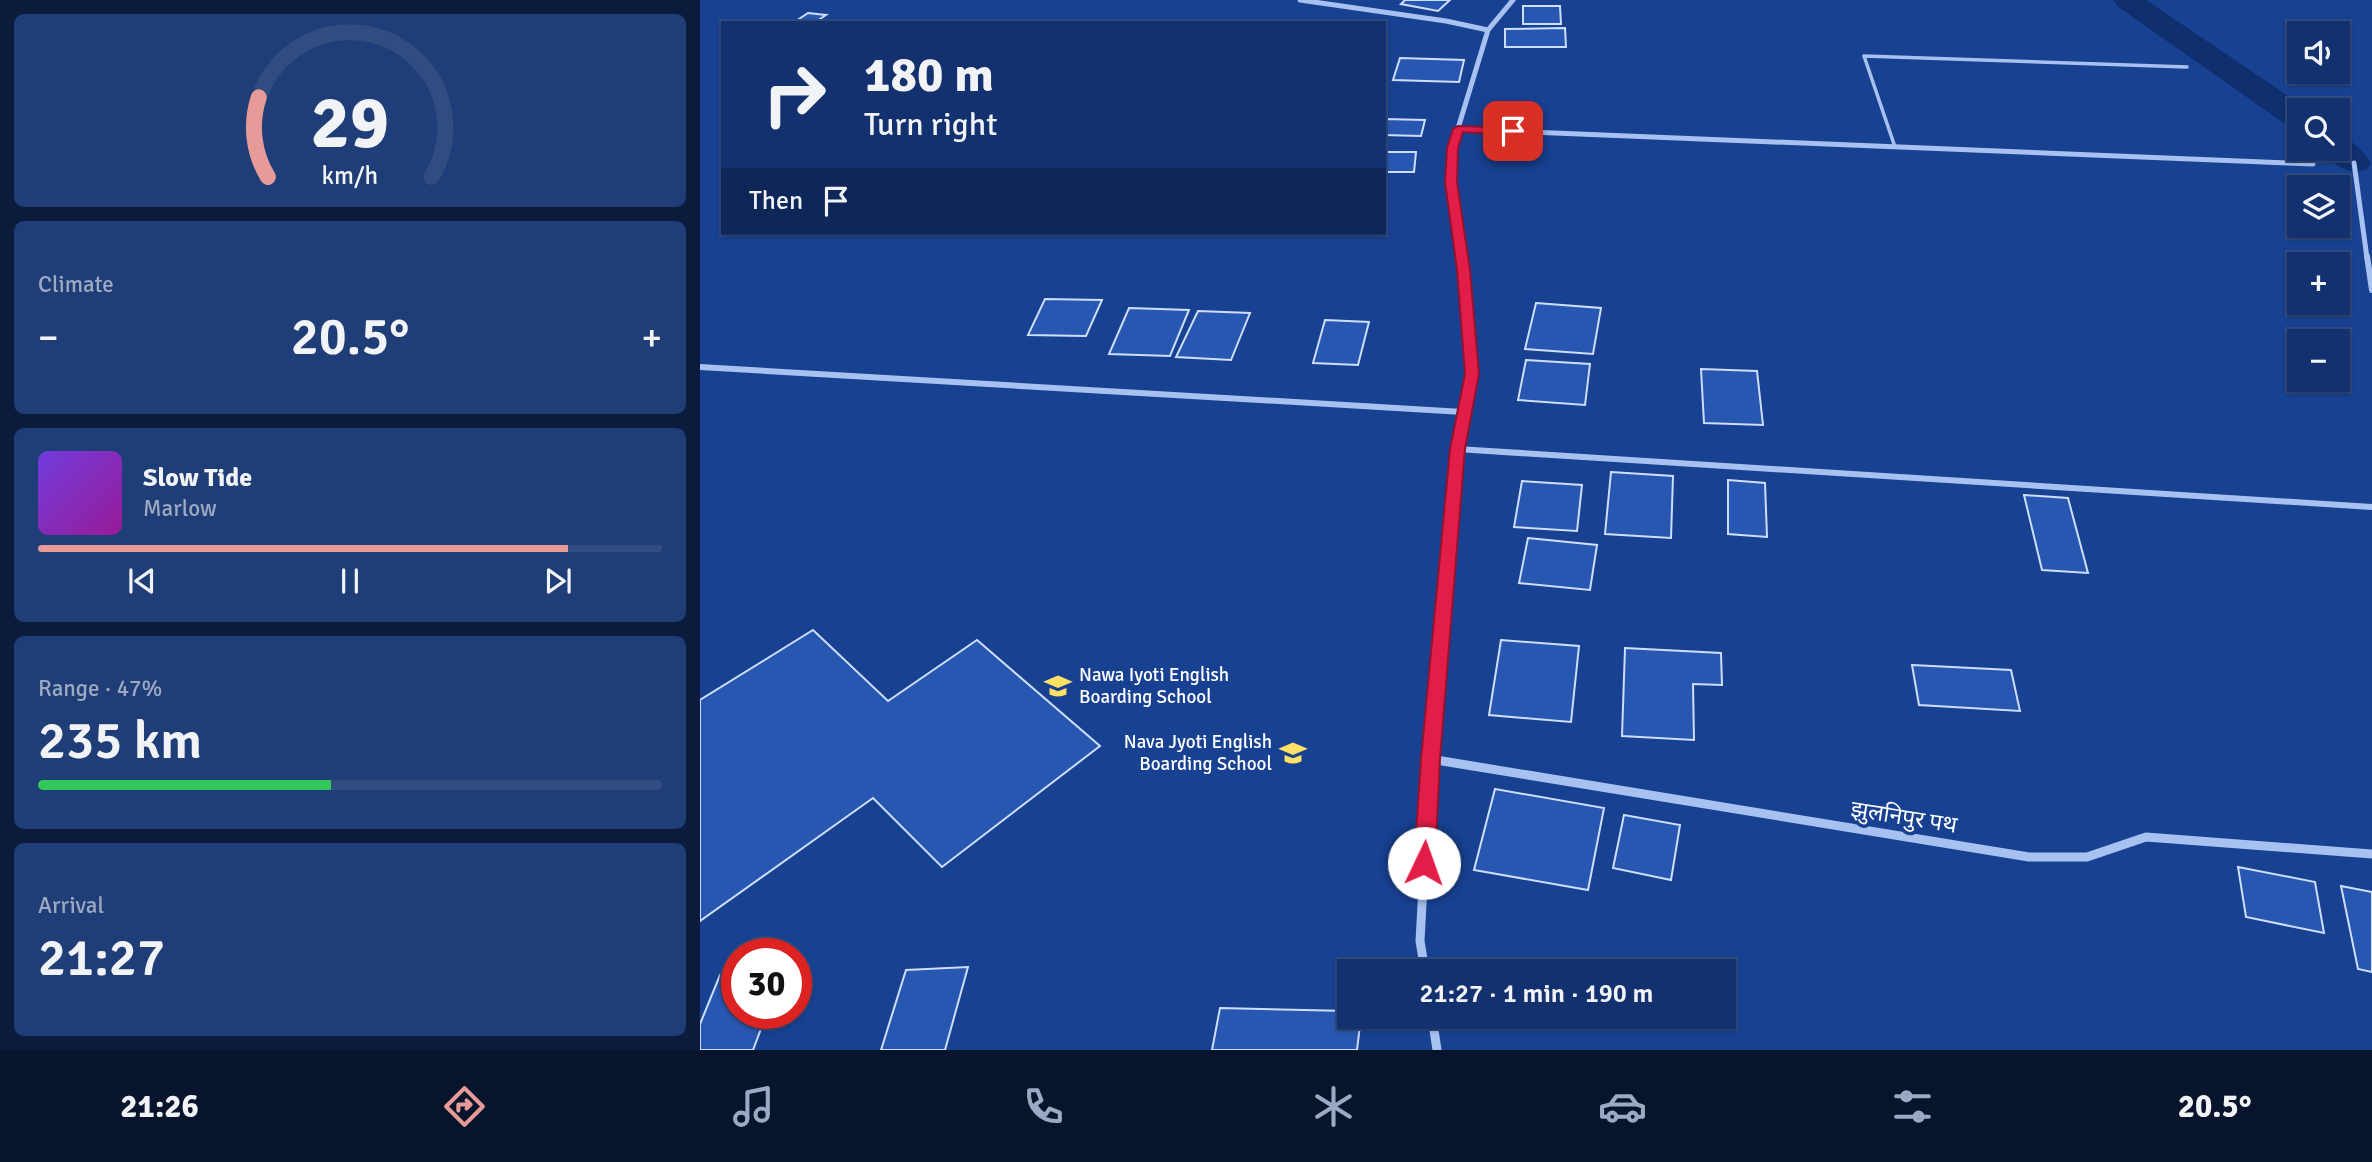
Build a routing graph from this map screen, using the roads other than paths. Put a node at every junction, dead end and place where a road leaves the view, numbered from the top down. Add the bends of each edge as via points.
1 (1300, 0) edge
2 (1513, 0) edge
3 (1488, 30) junction
4 (2186, 67) dead end
5 (1458, 129) junction
6 (1895, 147) junction
7 (2354, 163) dead end
8 (2313, 164) dead end
9 (2372, 290) edge
10 (700, 367) edge
11 (1463, 412) junction
12 (1457, 449) junction
13 (2372, 507) edge
14 (1430, 759) junction
15 (2372, 854) edge
16 (1423, 959) edge
17 (1434, 1029) edge
18 (1437, 1050) edge

1 - 3 street
2 - 3 street
3 - 5 street
4 - 6 lane via 1864,56
5 - 6 street
5 - 11 street via 1451,182 1472,374
6 - 8 street
7 - 9 street
10 - 11 street
11 - 12 street
12 - 13 street
12 - 14 street
14 - 15 street, झुलनिपुर पथ via 2029,857 2087,857 2146,837
14 - 16 street via 1420,941
17 - 18 street

